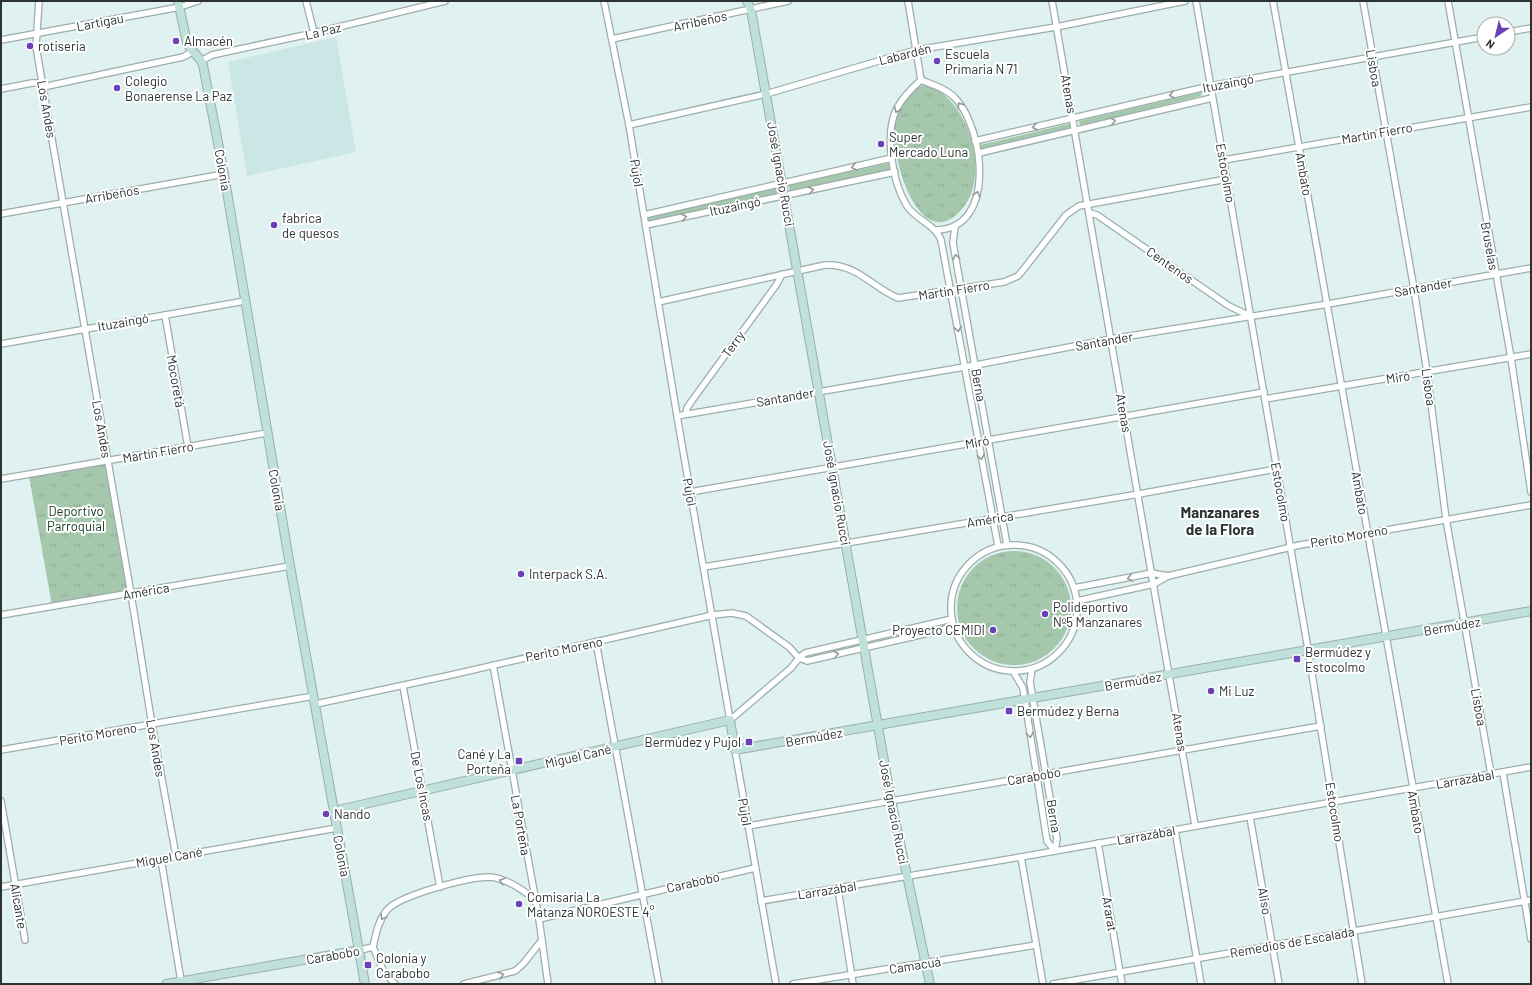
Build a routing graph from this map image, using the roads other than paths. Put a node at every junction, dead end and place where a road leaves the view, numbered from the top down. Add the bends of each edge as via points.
1 (40, 1) edge
2 (198, 1) edge
3 (306, 1) edge
4 (445, 1) edge
5 (604, 1) edge
6 (747, 1) edge
7 (788, 1) edge
8 (908, 1) edge
9 (1052, 1) edge
10 (1185, 1) edge
11 (1196, 1) edge
12 (1273, 1) edge
13 (1362, 1) edge
14 (1448, 1) edge
15 (433, 2) edge
16 (179, 4) edge
17 (751, 10) junction
18 (1056, 27) junction
19 (1531, 28) edge
20 (1516, 31) edge
21 (314, 33) junction
22 (37, 34) junction
23 (1476, 38) edge
24 (612, 39) junction
25 (1, 40) edge
26 (1455, 42) junction
27 (916, 50) junction
28 (192, 52) junction
29 (1372, 57) junction
30 (201, 61) junction
31 (1286, 72) junction
32 (921, 80) junction
33 (42, 85) junction
34 (1210, 86) junction
35 (1, 89) edge
36 (766, 94) junction
37 (1212, 98) junction
38 (1531, 107) edge
39 (1468, 118) junction
40 (1073, 119) junction
41 (629, 125) junction
42 (1075, 130) junction
43 (1385, 132) junction
44 (975, 141) junction
45 (1299, 147) junction
46 (978, 153) junction
47 (892, 158) junction
48 (1224, 160) junction
49 (895, 172) junction
50 (224, 174) junction
51 (1227, 179) junction
52 (782, 184) junction
53 (784, 196) junction
54 (62, 203) junction
55 (1088, 204) junction
56 (1090, 213) junction
57 (1, 214) edge
58 (644, 215) junction
59 (646, 225) junction
60 (955, 226) junction
61 (937, 230) junction
62 (1531, 268) edge
63 (798, 269) junction
64 (782, 274) junction
65 (1495, 274) junction
66 (962, 289) junction
67 (1414, 289) junction
68 (951, 291) junction
69 (245, 301) junction
70 (658, 302) junction
71 (1328, 304) junction
72 (1230, 306) junction
73 (165, 315) junction
74 (1251, 317) junction
75 (1230, 320) junction
76 (85, 329) junction
77 (1111, 339) junction
78 (1, 344) edge
79 (1531, 354) edge
80 (1511, 358) junction
81 (976, 365) junction
82 (965, 367) junction
83 (1427, 372) junction
84 (1341, 386) junction
85 (819, 391) junction
86 (1264, 392) junction
87 (1265, 399) junction
88 (686, 414) junction
89 (677, 416) junction
90 (1124, 417) junction
91 (267, 433) junction
92 (988, 440) junction
93 (978, 442) junction
94 (188, 447) junction
95 (108, 460) junction
96 (833, 467) junction
97 (1276, 468) junction
98 (1, 479) edge
99 (690, 492) junction
100 (1531, 492) edge
101 (1139, 494) junction
102 (1531, 505) edge
103 (1002, 517) junction
104 (992, 519) junction
105 (1446, 519) junction
106 (1367, 533) junction
107 (846, 543) junction
108 (1007, 544) junction
109 (998, 546) junction
110 (1291, 548) junction
111 (290, 566) junction
112 (704, 567) junction
113 (1152, 573) junction
114 (1168, 576) junction
115 (1154, 584) junction
116 (1074, 588) junction
117 (131, 594) junction
118 (1077, 601) junction
119 (1531, 612) edge
120 (1, 615) edge
121 (713, 615) junction
122 (952, 619) junction
123 (1464, 624) junction
124 (954, 629) junction
125 (1385, 637) junction
126 (596, 642) junction
127 (863, 643) junction
128 (1308, 649) junction
129 (799, 658) junction
130 (493, 665) junction
131 (1032, 669) junction
132 (1013, 671) junction
133 (1170, 674) junction
134 (403, 686) junction
135 (1034, 699) junction
136 (315, 700) junction
137 (1025, 700) junction
138 (730, 720) junction
139 (152, 725) junction
140 (878, 726) junction
141 (1321, 726) junction
142 (616, 747) junction
143 (1183, 749) junction
144 (1, 750) edge
145 (735, 750) junction
146 (1531, 767) edge
147 (511, 772) junction
148 (1503, 772) junction
149 (1047, 774) junction
150 (1491, 774) junction
151 (1037, 775) junction
152 (1412, 788) junction
153 (423, 792) junction
154 (891, 800) junction
155 (1, 801) edge
156 (1333, 802) junction
157 (334, 811) junction
158 (1250, 817) junction
159 (1195, 825) junction
160 (748, 826) junction
161 (337, 828) junction
162 (1175, 830) junction
163 (1098, 843) junction
164 (1055, 851) junction
165 (176, 856) junction
166 (161, 858) junction
167 (1021, 858) junction
168 (755, 868) junction
169 (906, 877) junction
170 (15, 884) junction
171 (1, 887) edge
172 (440, 887) junction
173 (838, 889) junction
174 (642, 894) junction
175 (535, 900) junction
176 (1531, 900) edge
177 (761, 901) junction
178 (1525, 902) junction
179 (1436, 917) junction
180 (538, 919) junction
181 (1353, 931) junction
182 (1531, 939) edge
183 (25, 940) dead end
184 (542, 940) junction
185 (1036, 945) junction
186 (1272, 946) junction
187 (372, 947) junction
188 (360, 950) junction
189 (1197, 958) junction
190 (926, 964) junction
191 (1120, 972) junction
192 (852, 975) junction
193 (181, 981) junction
194 (166, 984) edge
195 (365, 984) edge
196 (395, 984) edge
197 (464, 984) edge
198 (548, 984) edge
199 (659, 984) edge
200 (776, 984) edge
201 (793, 984) edge
202 (853, 984) edge
203 (930, 984) edge
204 (1044, 984) edge
205 (1052, 984) edge
206 (1122, 984) edge
207 (1201, 984) edge
208 (1279, 984) edge
209 (1362, 984) edge
210 (1448, 984) edge

1 - 22 street, Los Andes
2 - 16 street, Lartigau
3 - 21 street
4 - 15 street, La Paz
5 - 24 street, Pujol
6 - 17 street, José Ignacio Rucci
7 - 17 street, Arribeños
8 - 27 street
9 - 18 street, Atenas
10 - 18 street, Labardén
11 - 34 street, Estocolmo
12 - 31 street, Ambato
13 - 29 street, Lisboa
14 - 26 street, Bruselas
15 - 21 street, La Paz
16 - 22 street, Lartigau
16 - 28 street via 187,43
17 - 24 street, Arribeños
17 - 36 street, José Ignacio Rucci
18 - 27 street, Labardén
18 - 40 street, Atenas
19 - 20 street
21 - 30 street, La Paz via 212,55
22 - 25 street, Lartigau
22 - 33 street, Los Andes via 36,46
23 - 26 street, Ituzaingó
24 - 41 street, Pujol
26 - 29 street, Ituzaingó
26 - 39 street, Bruselas
27 - 32 street
27 - 36 street, Labardén
28 - 30 street
28 - 33 street via 183,57
29 - 31 street, Ituzaingó
29 - 43 street, Lisboa
30 - 50 street, Colonia
31 - 34 street, Ituzaingó
31 - 45 street, Ambato
44 -> 32 street via 966,115 955,98
32 -> 47 street via 908,92 896,109 890,132
33 - 35 street via 32,82
33 - 54 street, Los Andes
34 - 37 street, Estocolmo
34 -> 40 street, Ituzaingó
36 - 41 street, Labardén
36 - 52 street, José Ignacio Rucci
42 -> 37 street, Ituzaingó
37 - 48 street, Estocolmo
38 - 39 street, Martín Fierro
39 - 43 street, Martín Fierro
39 - 65 street, Bruselas
40 - 42 street, Atenas
40 -> 44 street, Ituzaingó
41 - 58 street, Pujol
42 - 46 street, Ituzaingó
42 - 55 street, Atenas
43 - 45 street, Martín Fierro
43 - 67 street, Lisboa
44 - 46 street
45 - 48 street, Martín Fierro
45 - 71 street, Ambato
60 -> 46 street via 970,210 978,195
47 - 49 street
47 -> 52 street, Ituzaingó
48 - 51 street, Estocolmo
53 -> 49 street, Ituzaingó
49 - 61 street via 907,206
50 - 54 street, Arribeños
50 - 69 street, Colonia
51 - 55 street, Martín Fierro
51 - 74 street, Estocolmo
52 - 53 street, José Ignacio Rucci
52 - 58 street, Ituzaingó
59 -> 53 street, Ituzaingó
53 - 63 street, José Ignacio Rucci
54 - 57 street, Arribeños
54 - 76 street, Los Andes
55 - 56 street, Atenas
55 - 66 street, Martín Fierro via 1079,206 1066,215 1018,276 1004,282
56 - 72 street, Centenos via 1098,215
56 - 77 street, Atenas
58 - 59 street, Pujol
59 - 70 street, Pujol
60 - 61 street
66 -> 60 street, Berna via 953,243
61 - 68 street, Berna
62 - 65 street, Santander
63 - 64 street, Martín Fierro
63 - 68 street, Martín Fierro via 831,264 847,267 898,298
63 - 85 street, José Ignacio Rucci
64 - 70 street, Martín Fierro
64 - 88 street, Terry via 691,402
65 - 67 street, Santander
65 - 80 street, Bruselas
66 - 68 street, Martín Fierro
66 - 81 street, Berna
67 - 71 street, Santander
67 - 83 street, Lisboa
68 -> 82 street, Berna
69 - 73 street, Ituzaingó
69 - 91 street, Colonia
70 - 89 street, Pujol
71 - 74 street, Santander
71 - 84 street, Ambato
72 - 74 street, Centenos
72 - 75 street
73 - 76 street, Ituzaingó
73 - 94 street, Mocoretá
74 - 75 street, Santander
74 - 86 street, Estocolmo
75 - 77 street, Santander
76 - 78 street, Ituzaingó
76 - 95 street, Los Andes
77 - 81 street, Santander
77 - 90 street, Atenas
79 - 80 street, Miró
80 - 83 street, Miró
80 - 100 street, Bruselas
81 - 82 street, Santander
81 - 92 street, Berna
82 - 85 street, Santander
82 - 93 street, Berna
83 - 84 street, Miró
83 - 105 street, Lisboa
84 - 87 street, Miró
84 - 106 street, Ambato
85 - 88 street, Santander
85 - 96 street, José Ignacio Rucci
86 - 87 street, Estocolmo
86 - 90 street, Miró
87 - 97 street, Estocolmo
88 - 89 street, Santander
89 - 99 street, Pujol
90 - 92 street, Miró
90 - 101 street, Atenas
91 - 94 street, Martín Fierro
91 - 111 street, Colonia
92 - 93 street, Miró
92 - 103 street, Berna
93 - 96 street, Miró
93 -> 104 street, Berna
94 - 95 street, Martín Fierro
95 - 98 street, Martín Fierro
95 - 117 street, Los Andes
96 - 99 street, Miró
96 - 107 street, José Ignacio Rucci
97 - 101 street, América
97 - 110 street, Estocolmo
99 - 112 street, Pujol
101 - 103 street, América
101 - 113 street, Atenas
102 - 105 street, Perito Moreno
103 - 104 street, América
103 - 108 street, Berna
104 - 107 street, América
104 - 109 street, Berna
105 - 106 street, Perito Moreno
105 - 123 street, Lisboa
106 - 110 street, Perito Moreno
106 - 125 street, Ambato
107 - 112 street, América
107 - 127 street, José Ignacio Rucci
108 - 109 street
108 - 116 street via 1026,545 1052,557 1066,571
109 - 122 street via 980,554 960,574 951,600
110 - 114 street, Perito Moreno
110 - 128 street, Estocolmo
111 - 117 street, América
111 - 136 street, Colonia
112 - 121 street, Pujol
113 - 114 street, Perito Moreno
113 - 115 street, Atenas
113 -> 116 street, Perito Moreno
114 - 115 street, Perito Moreno
115 - 118 street, Perito Moreno
115 - 133 street, Atenas
116 - 118 street
117 - 120 street, América
117 - 139 street, Los Andes
118 - 131 street via 1075,626 1064,647 1049,660
119 - 123 street, Bermúdez
121 - 126 street, Perito Moreno
121 - 129 street, Perito Moreno via 732,613 746,616 789,647
121 - 138 street, Pujol
122 - 124 street
122 - 127 street
123 - 125 street, Bermúdez
123 - 150 street, Lisboa
124 - 127 street
124 - 132 street via 963,646 977,659 994,668
125 - 128 street, Bermúdez
125 - 152 street, Ambato
126 - 130 street, Perito Moreno
126 - 142 street
127 - 129 street via 807,661
127 - 140 street, José Ignacio Rucci
128 - 133 street, Bermúdez
128 - 141 street, Estocolmo
129 - 138 street, Miguel Cané via 791,668
130 - 134 street, Perito Moreno
130 - 147 street, La Porteña
131 - 132 street
131 - 135 street, Berna via 1029,678
132 - 137 street, Berna via 1020,682
133 - 135 street, Bermúdez
133 - 143 street, Atenas
134 - 136 street, Perito Moreno
134 - 153 street, De Los Incas
135 - 137 street, Bermúdez
135 - 149 street, Berna
136 - 139 street, Perito Moreno
136 - 157 street, Colonia
137 - 140 street, Bermúdez
137 -> 151 street, Berna
138 - 142 street, Miguel Cané
138 - 145 street, Pujol
139 - 144 street, Perito Moreno
139 - 165 street, Los Andes
140 - 145 street, Bermúdez
140 - 154 street, José Ignacio Rucci
141 - 143 street, Carabobo
141 - 156 street, Estocolmo
142 - 147 street, Miguel Cané
142 - 174 street
143 - 149 street, Carabobo
143 - 159 street, Atenas
145 - 160 street, Pujol
146 - 148 street, Larrazábal
147 - 153 street, Miguel Cané
147 - 175 street, La Porteña
148 - 150 street, Larrazábal
148 - 178 street
149 - 151 street, Carabobo
149 - 164 street, Berna via 1058,839
150 - 152 street, Larrazábal
151 - 154 street, Carabobo
151 - 164 street, Berna via 1048,841
152 - 156 street, Larrazábal
152 - 179 street, Ambato
153 - 157 street, Miguel Cané
153 - 172 street, De Los Incas
154 - 160 street, Carabobo
154 - 169 street, José Ignacio Rucci
155 - 170 street, Alicante
156 - 158 street, Larrazábal
156 - 181 street, Estocolmo
157 - 161 street, Colonia
158 - 159 street, Larrazábal
158 - 186 street, Aliso
159 - 162 street, Larrazábal
160 - 168 street, Pujol
161 - 165 street, Miguel Cané
161 - 188 street, Colonia
162 - 163 street, Larrazábal
162 - 189 street
163 - 164 street, Larrazábal
163 - 191 street, Ararat
164 - 167 street, Larrazábal
165 - 166 street, Miguel Cané
166 - 170 street, Miguel Cané
166 - 193 street
167 - 169 street, Larrazábal
167 - 185 street
168 - 174 street, Carabobo
168 - 177 street, Pujol
169 - 173 street, Larrazábal
169 - 190 street, José Ignacio Rucci
170 - 171 street, Miguel Cané
170 - 183 street, Alicante
175 -> 172 street, Carabobo via 513,885 488,877
172 -> 187 street, Carabobo via 407,898 388,910 381,920
173 - 177 street, Larrazábal
173 - 192 street
174 - 180 street, Carabobo
174 - 199 street
175 - 180 street, La Porteña
176 - 178 street, Remedios de Escalada
177 - 200 street, Pujol
178 - 179 street, Remedios de Escalada
178 - 182 street
179 - 181 street, Remedios de Escalada
179 - 210 street, Ambato
180 - 184 street, La Porteña
181 - 186 street, Remedios de Escalada
181 - 209 street, Estocolmo
197 -> 184 street via 515,971
184 - 198 street, La Porteña
185 - 190 street, Camacuá
185 - 204 street
186 - 189 street, Remedios de Escalada
186 - 208 street, Aliso
187 - 188 street, Carabobo
187 - 196 street via 384,972
188 - 193 street, Carabobo
188 - 195 street, Colonia
189 - 191 street, Remedios de Escalada
189 - 207 street
190 - 192 street, Camacuá
190 - 203 street, José Ignacio Rucci
191 - 205 street, Remedios de Escalada
191 - 206 street, Ararat
192 - 201 street, Camacuá
192 - 202 street
193 - 194 street, Carabobo

